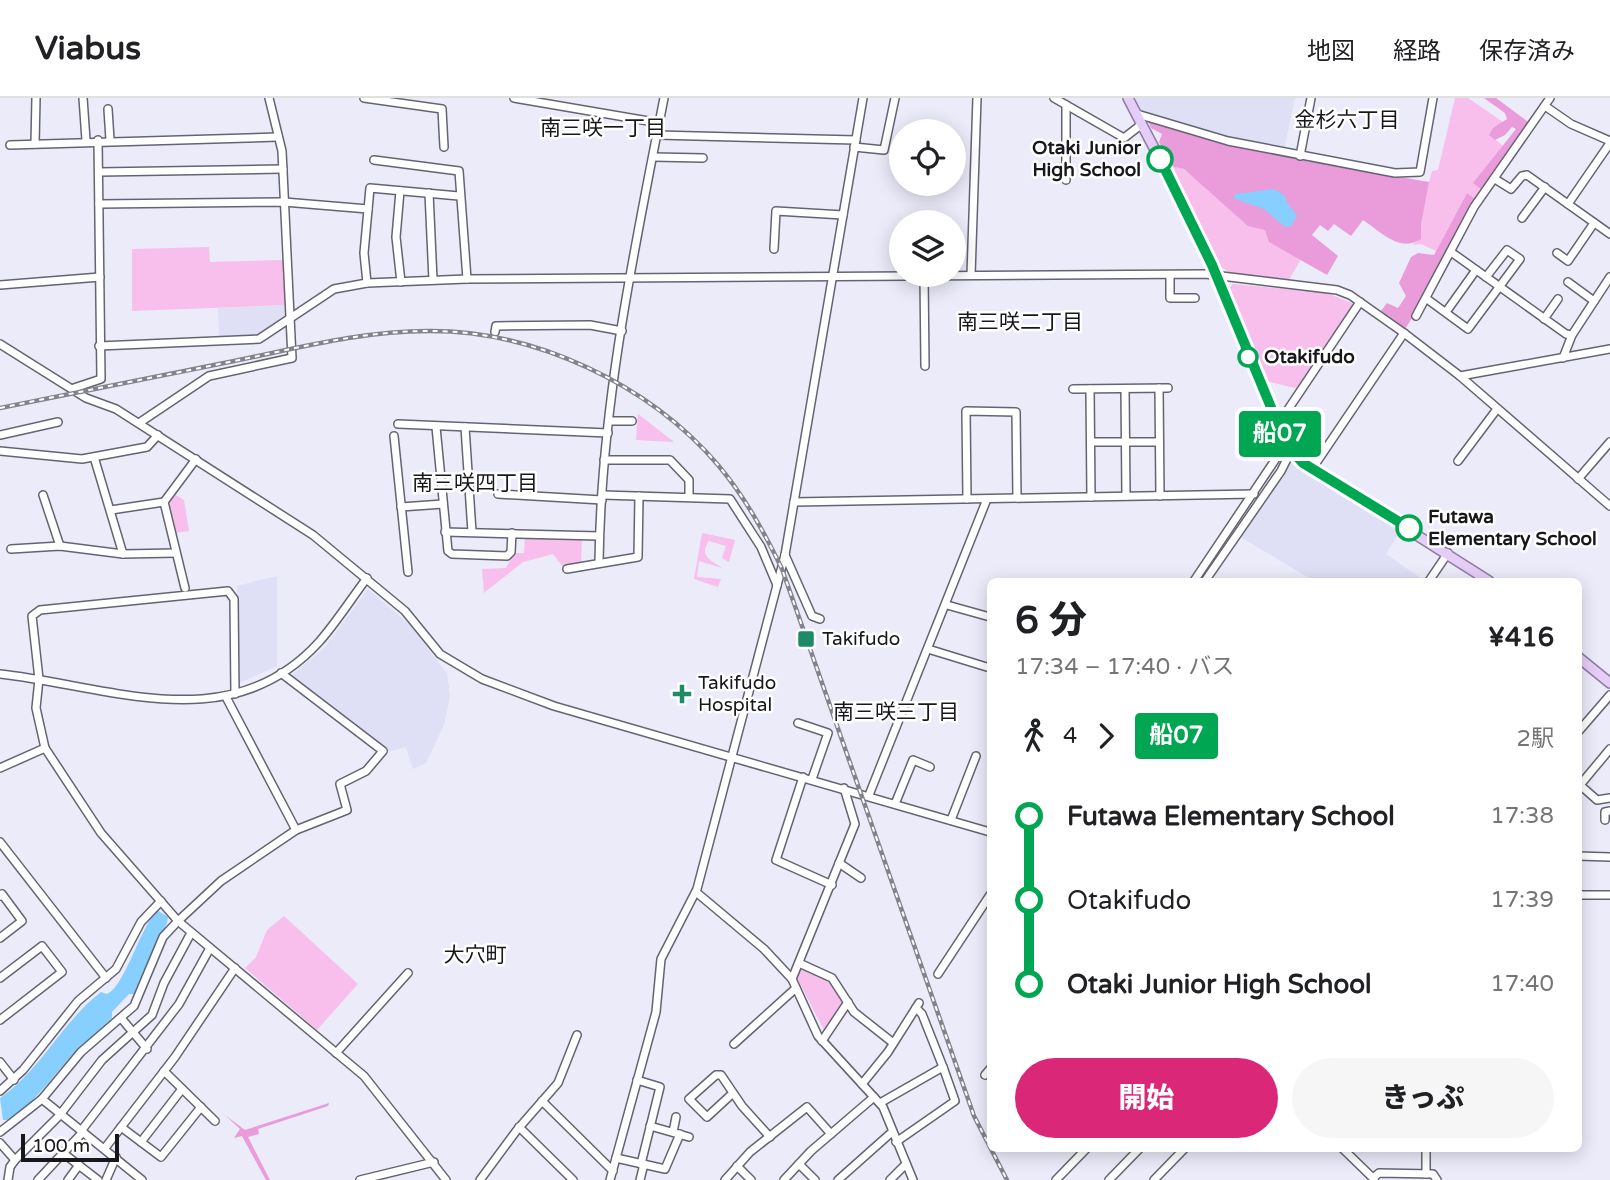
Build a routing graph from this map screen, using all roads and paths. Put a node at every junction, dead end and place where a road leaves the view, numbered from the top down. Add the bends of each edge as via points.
1 (36, 98) edge
2 (83, 98) edge
3 (269, 98) edge
4 (364, 98) edge
5 (514, 98) edge
6 (664, 98) edge
7 (863, 98) edge
8 (895, 98) edge
9 (977, 98) edge
10 (1054, 98) edge
11 (1128, 98) edge
12 (1311, 98) edge
13 (1433, 98) edge
14 (1550, 98) edge
15 (1066, 105) junction
16 (1545, 106) junction
17 (108, 109) dead end
18 (1137, 114) junction
19 (660, 123) junction
20 (1142, 124) junction
21 (657, 135) junction
22 (278, 137) junction
23 (86, 140) junction
24 (98, 140) junction
25 (110, 140) junction
26 (1610, 142) edge
27 (35, 144) junction
28 (855, 144) junction
29 (10, 145) dead end
30 (443, 148) dead end
31 (1300, 156) junction
32 (653, 157) junction
33 (703, 158) dead end
34 (374, 160) dead end
35 (283, 169) junction
36 (99, 172) junction
37 (1495, 179) junction
38 (1066, 180) dead end
39 (1545, 187) junction
40 (400, 191) junction
41 (429, 193) junction
42 (459, 196) junction
43 (284, 202) junction
44 (99, 204) junction
45 (1568, 204) junction
46 (368, 209) junction
47 (843, 215) junction
48 (1522, 218) dead end
49 (1594, 223) junction
50 (1610, 234) edge
51 (774, 249) dead end
52 (1451, 252) junction
53 (1557, 253) dead end
54 (1476, 270) junction
55 (966, 275) edge
56 (971, 275) junction
57 (1170, 275) junction
58 (889, 276) edge
59 (1216, 276) junction
60 (100, 277) junction
61 (833, 277) junction
62 (1486, 277) junction
63 (1610, 277) edge
64 (630, 278) junction
65 (467, 279) junction
66 (433, 280) junction
67 (401, 282) junction
68 (1567, 282) dead end
69 (367, 284) junction
70 (0, 285) edge
71 (924, 287) edge
72 (1499, 287) junction
73 (1195, 298) dead end
74 (1427, 299) junction
75 (1558, 299) dead end
76 (1594, 300) junction
77 (1360, 302) junction
78 (1446, 312) junction
79 (1416, 316) dead end
80 (290, 317) junction
81 (1544, 319) junction
82 (622, 331) junction
83 (495, 332) dead end
84 (1404, 333) junction
85 (1572, 335) junction
86 (0, 344) edge
87 (99, 346) junction
88 (1610, 349) edge
89 (1563, 358) junction
90 (925, 366) dead end
91 (1460, 376) junction
92 (74, 388) junction
93 (1125, 388) junction
94 (1159, 388) junction
95 (1168, 388) dead end
96 (1073, 389) dead end
97 (1090, 389) junction
98 (1497, 409) junction
99 (610, 421) junction
100 (632, 421) dead end
101 (58, 422) dead end
102 (139, 423) junction
103 (398, 424) dead end
104 (1277, 426) junction
105 (436, 427) junction
106 (465, 427) junction
107 (608, 433) junction
108 (0, 435) edge
109 (158, 435) junction
110 (394, 436) dead end
111 (1091, 442) junction
112 (1125, 442) junction
113 (1159, 442) junction
114 (1610, 442) edge
115 (1290, 449) junction
116 (0, 451) edge
117 (94, 457) junction
118 (196, 459) junction
119 (604, 460) junction
120 (1458, 461) dead end
121 (1312, 469) junction
122 (1578, 479) junction
123 (498, 494) dead end
124 (1254, 494) junction
125 (43, 495) dead end
126 (639, 496) junction
127 (1126, 496) junction
128 (1160, 496) junction
129 (602, 497) junction
130 (689, 497) junction
131 (1091, 497) junction
132 (1017, 498) junction
133 (967, 499) junction
134 (987, 499) junction
135 (164, 502) junction
136 (794, 502) junction
137 (443, 504) junction
138 (1610, 506) edge
139 (401, 507) junction
140 (111, 510) junction
141 (445, 532) junction
142 (472, 532) junction
143 (512, 533) junction
144 (600, 537) junction
145 (60, 546) junction
146 (11, 549) dead end
147 (1448, 552) junction
148 (176, 553) junction
149 (123, 554) junction
150 (785, 555) junction
151 (599, 562) junction
152 (567, 569) dead end
153 (408, 572) dead end
154 (1205, 576) edge
155 (367, 578) junction
156 (1431, 578) edge
157 (1485, 578) edge
158 (777, 586) junction
159 (185, 589) dead end
160 (947, 605) junction
161 (987, 616) edge
162 (820, 619) dead end
163 (928, 649) junction
164 (1582, 660) edge
165 (987, 667) edge
166 (281, 673) junction
167 (0, 674) edge
168 (38, 679) junction
169 (1610, 683) edge
170 (235, 694) junction
171 (1610, 695) edge
172 (226, 696) junction
173 (798, 723) dead end
174 (1582, 727) edge
175 (45, 748) junction
176 (1610, 749) edge
177 (732, 756) junction
178 (976, 757) dead end
179 (930, 767) dead end
180 (0, 768) edge
181 (803, 777) junction
182 (812, 779) junction
183 (1582, 783) edge
184 (1582, 787) edge
185 (844, 788) junction
186 (869, 795) junction
187 (1610, 798) edge
188 (895, 804) junction
189 (1610, 811) edge
190 (951, 820) junction
191 (1605, 820) dead end
192 (296, 830) junction
193 (987, 831) edge
194 (0, 842) edge
195 (3, 851) edge
196 (1582, 856) edge
197 (1610, 857) edge
198 (839, 863) junction
199 (861, 878) dead end
200 (832, 885) junction
201 (696, 892) junction
202 (1582, 895) edge
203 (1610, 895) edge
204 (0, 896) edge
205 (161, 901) junction
206 (987, 903) edge
207 (177, 921) junction
208 (191, 933) junction
209 (0, 938) edge
210 (210, 948) junction
211 (799, 963) junction
212 (235, 968) junction
213 (408, 973) dead end
214 (938, 974) dead end
215 (0, 978) edge
216 (106, 978) junction
217 (792, 979) junction
218 (796, 988) junction
219 (848, 1002) junction
220 (121, 1018) junction
221 (0, 1020) edge
222 (133, 1032) junction
223 (577, 1035) dead end
224 (822, 1041) junction
225 (892, 1042) junction
226 (734, 1044) dead end
227 (147, 1049) junction
228 (336, 1053) junction
229 (0, 1062) edge
230 (943, 1067) junction
231 (164, 1071) junction
232 (13, 1080) junction
233 (638, 1080) junction
234 (862, 1083) junction
235 (182, 1089) junction
236 (0, 1091) edge
237 (733, 1093) junction
238 (42, 1099) junction
239 (877, 1100) junction
240 (542, 1101) junction
241 (201, 1107) junction
242 (60, 1116) junction
243 (676, 1116) dead end
244 (215, 1121) dead end
245 (650, 1126) junction
246 (121, 1127) junction
247 (519, 1127) junction
248 (0, 1132) edge
249 (82, 1132) junction
250 (892, 1132) junction
251 (676, 1133) junction
252 (831, 1134) junction
253 (689, 1137) dead end
254 (770, 1137) junction
255 (141, 1142) junction
256 (895, 1142) junction
257 (0, 1143) edge
258 (105, 1148) junction
259 (1083, 1152) edge
260 (1136, 1152) edge
261 (1181, 1152) edge
262 (1346, 1152) edge
263 (1426, 1152) edge
264 (63, 1153) junction
265 (116, 1157) junction
266 (616, 1158) junction
267 (15, 1160) junction
268 (433, 1162) junction
269 (643, 1164) junction
270 (799, 1164) junction
271 (79, 1165) junction
272 (905, 1165) junction
273 (737, 1166) junction
274 (613, 1171) junction
275 (1426, 1174) junction
276 (1370, 1178) edge
277 (139, 1179) edge
278 (8, 1180) edge
279 (38, 1180) edge
280 (68, 1180) edge
281 (99, 1180) edge
282 (106, 1180) edge
283 (360, 1180) edge
284 (446, 1180) edge
285 (480, 1180) edge
286 (573, 1180) edge
287 (610, 1180) edge
288 (640, 1180) edge
289 (725, 1180) edge
290 (751, 1180) edge
291 (784, 1180) edge
292 (815, 1180) edge
293 (838, 1180) edge
294 (890, 1180) edge
295 (913, 1180) edge
296 (1056, 1180) edge
297 (1109, 1180) edge
298 (1154, 1180) edge
299 (1437, 1180) edge

1 - 27 street
2 - 23 street
3 - 22 street
4 - 30 street via 442,109
5 - 19 street
6 - 19 street
7 - 28 street
8 - 28 street via 884,150
9 - 56 street
10 - 15 street
11 - 18 main road
12 - 31 street
13 - 31 street via 1420,172 1395,173
14 - 16 street
15 - 20 street via 1124,138
15 - 38 street
16 - 26 street
16 - 37 street
17 - 25 street
18 - 20 main road
18 - 31 street
19 - 21 street
20 - 59 main road
21 - 28 street
21 - 32 street
22 - 25 street
22 - 35 street
23 - 24 street
23 - 27 street
24 - 25 street
24 - 36 street
26 - 45 street
27 - 29 street
28 - 47 street
32 - 33 street
32 - 64 street
34 - 42 street via 459,171
35 - 36 street
35 - 43 street
36 - 44 street
37 - 39 street via 1511,189 1525,174
37 - 52 street
39 - 45 street
39 - 48 street
40 - 41 street
40 - 46 street via 370,188
40 - 67 street via 396,237
41 - 42 street
41 - 66 street
42 - 65 street
43 - 44 street
43 - 46 street
43 - 80 street
44 - 60 street
45 - 49 street
46 - 69 street
47 - 51 street via 776,211
47 - 61 street
49 - 50 street
49 - 53 street via 1568,261
52 - 54 street
52 - 74 street
54 - 62 street
54 - 78 street
55 - 56 street
56 - 57 street
57 - 59 street
57 - 73 street via 1170,298
58 - 61 street
59 - 77 street via 1328,288
59 - 104 main road
60 - 70 street
60 - 87 street
61 - 64 street
61 - 136 street
62 - 72 street
62 - 72 street via 1507,250 1520,259
63 - 76 street
64 - 65 street
64 - 82 street
65 - 66 street
66 - 67 street
67 - 69 street
68 - 76 street
69 - 80 street via 334,289
71 - 90 street
72 - 78 street via 1468,329
72 - 81 street
74 - 78 street
74 - 79 street
75 - 81 street
76 - 85 street
77 - 84 street
77 - 104 street
80 - 87 street via 259,339
80 - 102 street via 292,358 209,376
81 - 85 street
82 - 83 street via 590,325 496,326
82 - 99 street
84 - 91 street
84 - 121 street
85 - 89 street
86 - 92 street
87 - 92 street via 101,379
88 - 89 street
89 - 91 street
91 - 98 street
92 - 102 street
93 - 94 street
93 - 97 street
93 - 112 street
94 - 95 street
94 - 113 street
96 - 97 street
97 - 111 street
98 - 120 street
98 - 122 street
99 - 100 street
99 - 107 street
101 - 108 street
102 - 109 street
103 - 105 street
104 - 115 main road
105 - 106 street
105 - 137 street
106 - 107 street
106 - 142 street
107 - 119 street
109 - 117 street via 147,447
109 - 118 street
110 - 139 street
111 - 112 street
111 - 131 street
112 - 113 street
112 - 127 street
113 - 128 street
114 - 122 street
115 - 121 main road
115 - 124 street via 1279,454
115 - 154 street via 1281,471
116 - 117 street via 51,458
117 - 140 street
118 - 135 street
118 - 155 street via 313,535
119 - 129 street
119 - 130 street via 670,460 689,480
121 - 147 main road
122 - 138 street
123 - 129 street
124 - 128 street
124 - 154 street
125 - 145 street
126 - 129 street
126 - 130 street
126 - 151 street via 638,557
127 - 128 street
127 - 131 street
129 - 144 street
130 - 158 street via 730,499 761,547
131 - 132 street
132 - 133 street via 1016,412 966,411
132 - 134 street
133 - 134 street
133 - 136 street
134 - 160 street
135 - 140 street
135 - 148 street
136 - 150 street
137 - 139 street
137 - 141 street
139 - 153 street
140 - 149 street
141 - 142 street
141 - 143 street via 447,551 452,554 507,556
142 - 143 street
143 - 144 street
144 - 151 street
145 - 146 street
145 - 149 street
147 - 156 street
147 - 157 main road
148 - 149 street
148 - 159 street
150 - 158 street
150 - 162 street via 812,616
151 - 152 street
155 - 166 street via 319,642
155 - 177 street via 405,611 440,654 482,679 554,706
158 - 177 street
160 - 161 street
160 - 163 street
163 - 165 street
163 - 186 street
164 - 169 main road
166 - 170 street
166 - 192 street via 383,751 366,771 340,784 346,810
167 - 168 street
168 - 170 street via 32,619 37,611 228,591 234,599
168 - 172 street via 162,701
168 - 175 street via 36,708
170 - 172 street
171 - 174 street
172 - 192 street
173 - 182 street via 828,733
175 - 180 street
175 - 205 street via 101,833
176 - 183 street
177 - 181 street
177 - 201 street
178 - 190 street
179 - 188 street via 913,760
181 - 182 street
181 - 200 street via 776,860
182 - 185 street
184 - 187 street via 1597,800
185 - 186 street
185 - 198 street via 855,824
186 - 188 street
188 - 190 street
189 - 191 street via 1605,812
190 - 193 street
192 - 207 street via 221,881
194 - 195 street
195 - 216 street
196 - 197 street
198 - 199 street
198 - 200 street
200 - 211 street
201 - 217 street
201 - 233 street via 664,949 656,1012
202 - 203 street
204 - 209 street via 22,921
205 - 207 street
205 - 216 street via 141,922 122,961
206 - 214 street
207 - 208 street
207 - 220 street via 163,937 134,1006
208 - 210 street
208 - 222 street via 152,1015
210 - 212 street
210 - 227 street
211 - 217 street
211 - 219 street via 832,978
212 - 228 street
212 - 231 street
213 - 228 street
215 - 221 street via 42,946 62,972
216 - 232 street via 69,1011
217 - 218 street
218 - 224 street
218 - 226 street
219 - 224 street
219 - 225 street
220 - 222 street
220 - 238 street via 82,1052
222 - 227 street
222 - 242 street via 102,1060
223 - 240 street via 558,1083
224 - 234 street
225 - 230 street via 917,1005
225 - 234 street
227 - 249 street
228 - 268 street via 364,1076
229 - 232 street
230 - 239 street
230 - 256 street via 956,1101
231 - 235 street
231 - 246 street
232 - 236 street
233 - 245 street via 660,1087
233 - 266 street
234 - 239 street
235 - 241 street
235 - 255 street
237 - 237 street via 721,1075 716,1075 689,1099 707,1116
237 - 254 street
238 - 242 street
238 - 248 street
239 - 250 street
239 - 252 street
240 - 247 street
240 - 274 street
241 - 244 street
241 - 255 street via 161,1157
242 - 249 street
242 - 267 street
243 - 251 street
245 - 251 street
245 - 269 street
246 - 255 street
246 - 258 street
247 - 285 street
247 - 286 street
249 - 258 street
249 - 264 street
250 - 256 street
250 - 293 street
251 - 253 street
251 - 269 street via 665,1169
252 - 254 street via 807,1107
252 - 270 street
254 - 273 street
256 - 272 street
257 - 267 street
258 - 265 street
259 - 296 street
260 - 297 street
261 - 298 street
262 - 276 street
263 - 275 street
264 - 271 street
264 - 279 street
265 - 277 street
265 - 282 street
266 - 269 street
266 - 274 street
267 - 278 street
268 - 283 street
268 - 284 street
269 - 288 street
270 - 291 street
270 - 292 street
271 - 280 street
271 - 281 street
272 - 294 street
272 - 295 street
273 - 289 street
273 - 290 street
274 - 287 street
275 - 276 street via 1378,1173
275 - 299 street via 1435,1174

